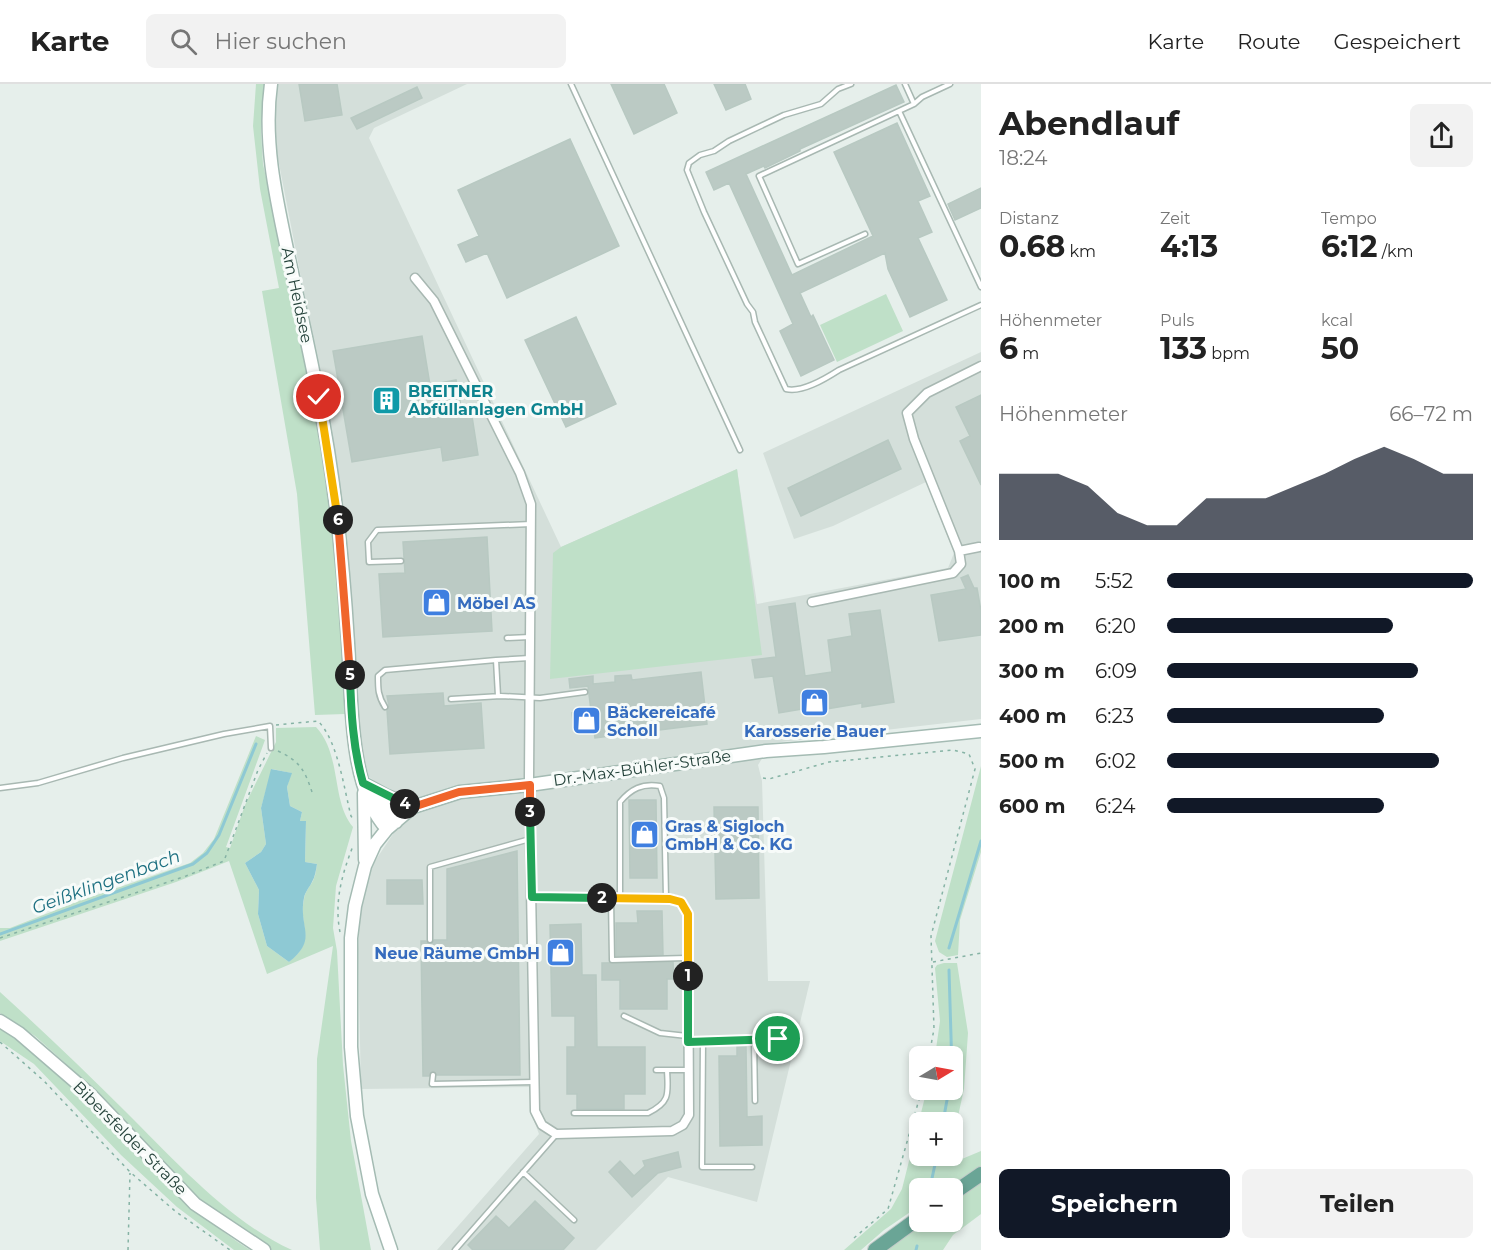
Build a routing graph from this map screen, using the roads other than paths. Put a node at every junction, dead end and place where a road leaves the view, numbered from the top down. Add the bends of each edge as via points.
1 (271, 84) edge
2 (571, 84) edge
3 (851, 84) edge
4 (905, 84) edge
5 (950, 84) edge
6 (914, 104) junction
7 (899, 111) junction
8 (865, 234) dead end
9 (415, 278) dead end
10 (981, 287) edge
11 (981, 305) edge
12 (981, 366) edge
13 (740, 450) dead end
14 (532, 524) junction
15 (979, 547) dead end
16 (959, 551) junction
17 (401, 561) dead end
18 (812, 602) dead end
19 (531, 637) junction
20 (507, 638) dead end
21 (531, 658) junction
22 (496, 660) junction
23 (585, 692) dead end
24 (498, 696) junction
25 (530, 696) junction
26 (451, 699) dead end
27 (385, 707) dead end
28 (981, 731) edge
29 (271, 748) road end
30 (530, 785) junction
31 (365, 787) junction
32 (0, 788) edge
33 (413, 807) junction
34 (392, 826) junction
35 (531, 839) junction
36 (365, 866) junction
37 (532, 897) junction
38 (616, 898) junction
39 (666, 899) junction
40 (430, 940) dead end
41 (688, 958) junction
42 (624, 1016) dead end
43 (0, 1021) edge
44 (688, 1039) junction
45 (778, 1039) dead end
46 (754, 1040) junction
47 (702, 1042) junction
48 (656, 1070) dead end
49 (667, 1070) junction
50 (688, 1070) junction
51 (433, 1076) dead end
52 (534, 1082) junction
53 (755, 1101) dead end
54 (574, 1113) dead end
55 (556, 1134) junction
56 (752, 1167) dead end
57 (523, 1172) junction
58 (981, 1174) edge
59 (963, 1186) edge
60 (574, 1220) dead end
61 (909, 1225) edge
62 (264, 1250) edge
63 (391, 1250) edge
64 (454, 1250) edge
65 (875, 1250) edge

1 - 31 main road, Am Heidsee via 270,159 335,494 352,718 357,762
2 - 13 lane
3 - 11 lane via 838,89 821,104 784,115 700,155 689,163 687,170 786,389 794,391
4 - 6 lane
5 - 6 lane
6 - 7 lane
7 - 8 lane via 759,176 798,264
7 - 10 lane
9 - 14 street via 434,301 520,473 531,504
12 - 16 street via 927,393 907,413
14 - 17 lane via 377,530 368,542 369,562
14 - 19 street
15 - 16 street
16 - 18 street via 961,564 953,573
19 - 20 lane
19 - 21 street
21 - 22 lane
21 - 25 street
22 - 24 lane
22 - 27 lane via 385,670 378,676 378,696
23 - 25 lane
24 - 25 lane
24 - 26 lane
25 - 30 street
28 - 30 main road, Dr.-Max-Bühler-Straße via 766,751
29 - 32 lane via 270,726 123,758 38,783
30 - 33 main road, Dr.-Max-Bühler-Straße via 459,792
30 - 35 street
31 - 33 main road
31 - 34 main road, Am Heidsee via 376,817
31 - 36 main road
33 - 34 main road, Dr.-Max-Bühler-Straße
34 - 36 main road, Dr.-Max-Bühler-Straße via 375,844
35 - 37 street
35 - 40 lane via 430,867
36 - 63 main road, Dr.-Max-Bühler-Straße via 351,938 353,1080 372,1194
37 - 38 street
37 - 52 street
38 - 39 street
38 - 39 lane via 620,802 631,789 652,784 660,786 664,798
38 - 41 lane via 612,960
39 - 41 street via 681,902 688,914
41 - 44 street
42 - 44 lane via 660,1033
43 - 62 main road, Bibersfelder Straße via 92,1096 195,1204
44 - 47 lane
44 - 50 street
45 - 46 lane
46 - 47 lane
46 - 53 lane
47 - 56 lane via 702,1167
48 - 49 lane
49 - 50 lane
49 - 54 lane via 666,1100 648,1113
50 - 55 street via 689,1115 683,1125 672,1131
51 - 52 lane via 432,1084
52 - 55 street via 535,1111 542,1125
55 - 57 lane
57 - 60 lane
57 - 64 lane
58 - 59 main road
61 - 65 main road

